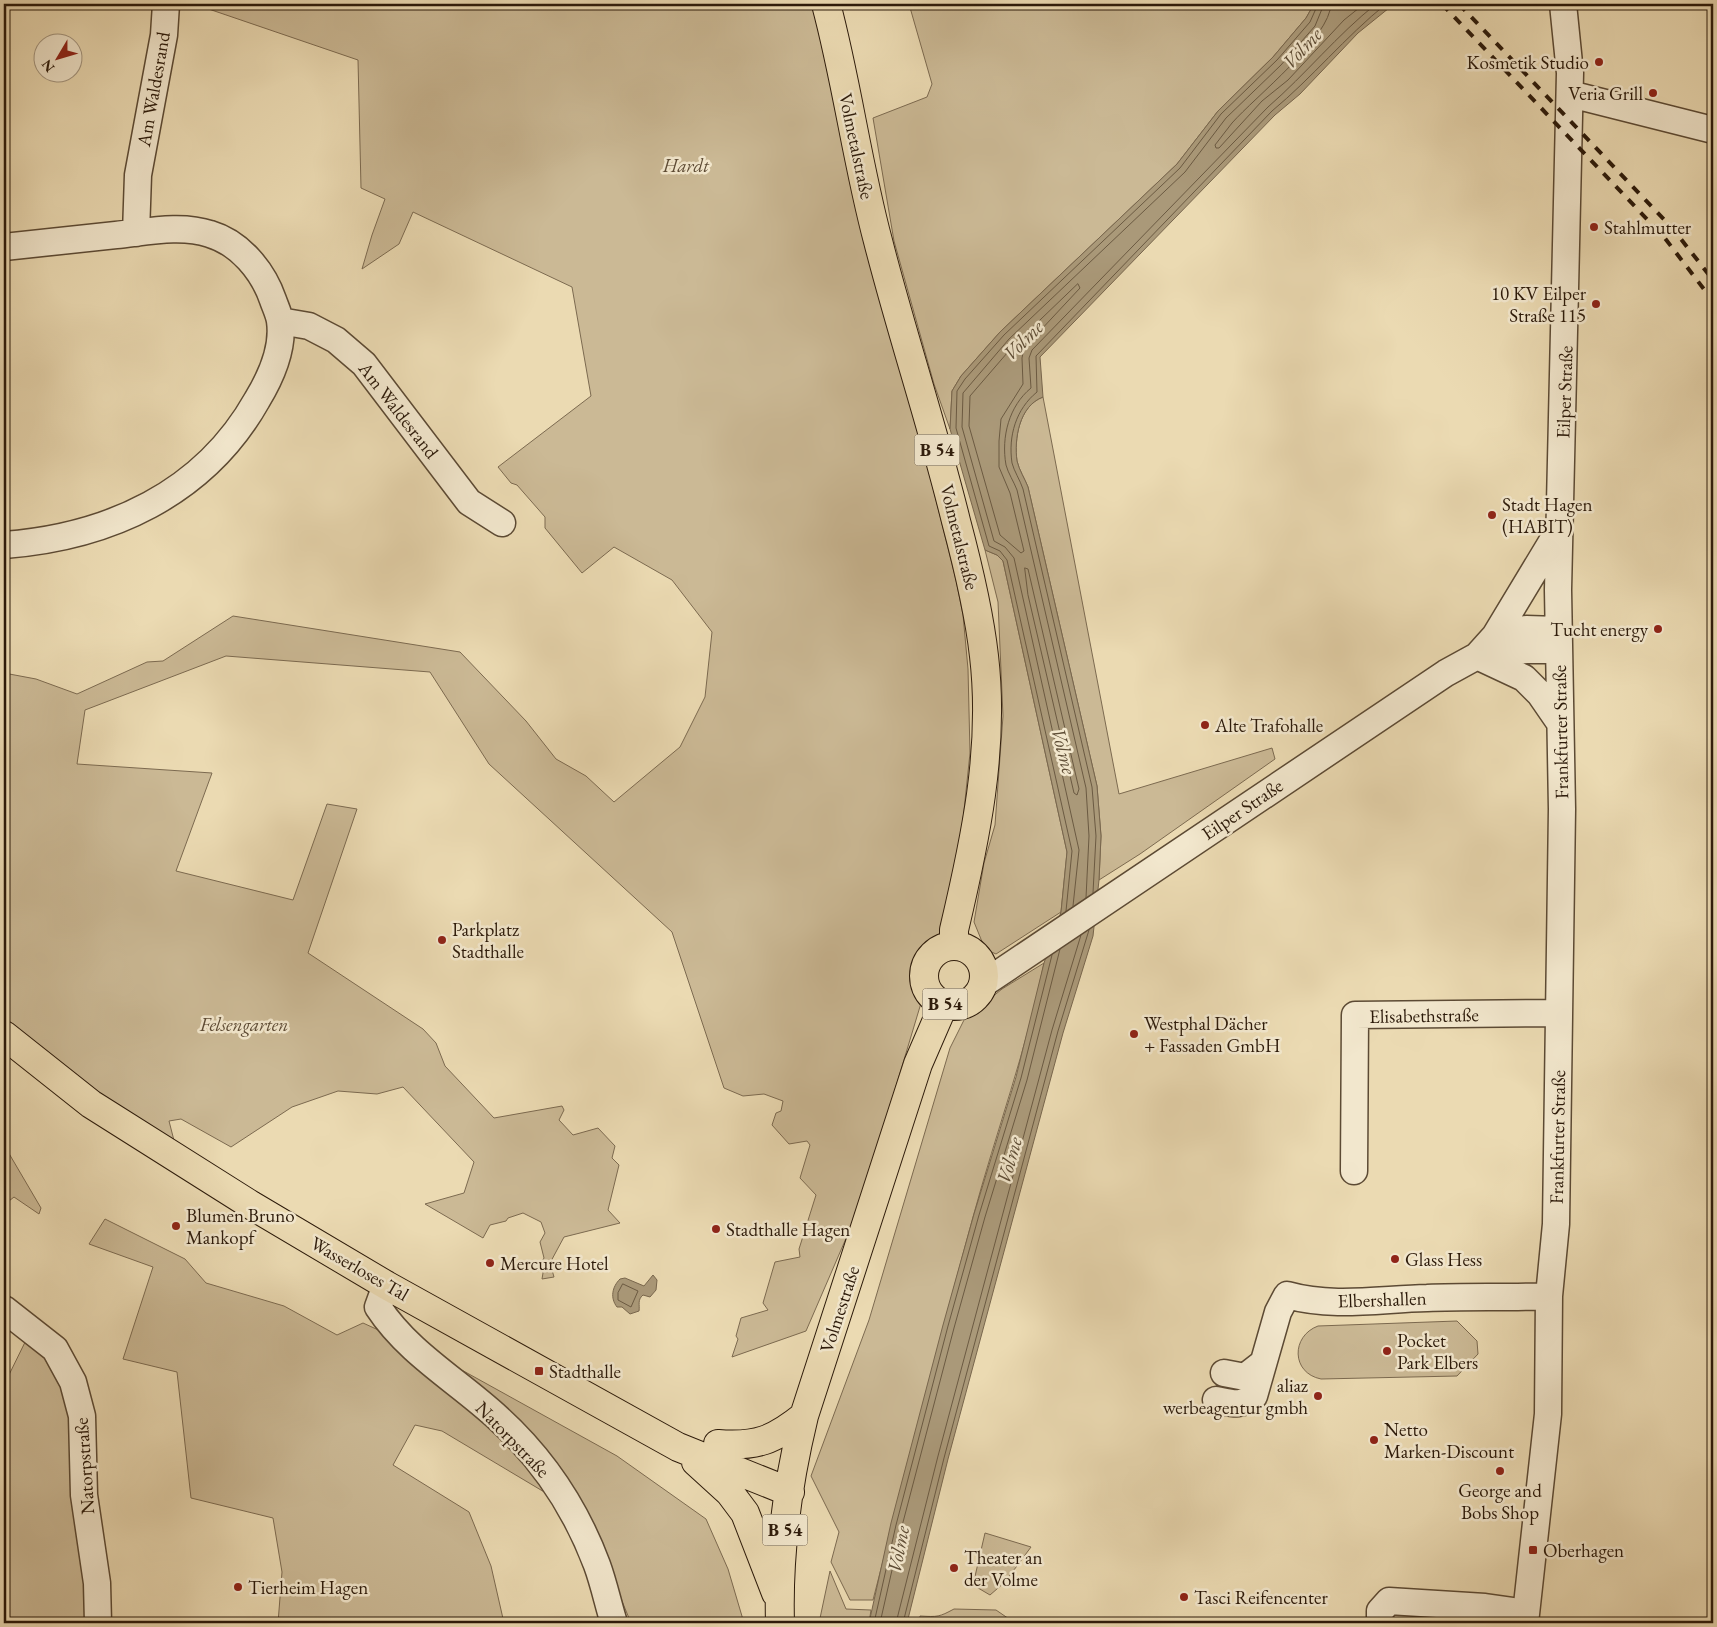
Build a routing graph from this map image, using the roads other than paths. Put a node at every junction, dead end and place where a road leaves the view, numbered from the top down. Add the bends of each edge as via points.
1 (166, 4) edge
2 (826, 4) edge
3 (838, 4) edge
4 (1563, 4) edge
5 (838, 49) junction
6 (1570, 94) junction
7 (1713, 130) edge
8 (136, 233) junction
9 (4, 247) edge
10 (280, 321) junction
11 (502, 523) dead end
12 (1561, 527) junction
13 (4, 545) edge
14 (1495, 636) junction
15 (1558, 640) junction
16 (1477, 656) junction
17 (1560, 723) junction
18 (954, 945) junction
19 (992, 972) junction
20 (944, 1004) junction
21 (1558, 1014) junction
22 (4, 1035) edge
23 (1354, 1171) dead end
24 (386, 1285) junction
25 (1549, 1296) junction
26 (4, 1309) edge
27 (1263, 1363) junction
28 (1224, 1373) dead end
29 (1216, 1400) dead end
30 (601, 1404) junction
31 (804, 1416) junction
32 (718, 1444) junction
33 (678, 1447) junction
34 (791, 1483) junction
35 (779, 1613) edge
36 (1526, 1618) edge
37 (98, 1623) edge
38 (614, 1623) edge
39 (1380, 1623) edge

1 - 8 street, Am Waldesrand via 164,35 138,175
2 - 5 main road, Volmetalstraße / B 54
3 - 5 main road, Volmetalstraße / B 54
4 - 6 street, Eilper Straße
5 - 18 main road, Volmetalstraße / B 54 via 877,239 948,488 974,592 984,658 984,765
6 - 7 street
6 - 12 street, Eilper Straße
8 - 9 street
8 - 10 street via 180,229 210,233 229,243 258,270 268,286
10 - 11 street, Am Waldesrand via 309,326 336,340 364,364 469,502
10 - 13 street via 278,351 270,377 246,420 204,468 160,500 116,521 66,537
12 - 14 street, Eilper Straße
12 - 15 street, Eilper Straße
14 - 15 street via 1526,629
14 - 16 street, Eilper Straße
15 - 16 street, Eilper Straße via 1526,650
15 - 17 street, Frankfurter Straße
16 - 17 street via 1524,678
16 - 19 street, Eilper Straße via 1438,678 1112,896
17 - 21 street, Frankfurter Straße via 1562,809
18 - 19 main road, B 54 via 972,951
18 - 20 main road, B 54 via 938,950 926,966 925,983 930,993
19 - 20 main road, B 54 via 970,1001 961,1005
20 - 31 main road, Volmestraße / B 54 via 918,1064
21 - 23 street, Elisabethstraße via 1355,1015
21 - 25 street, Frankfurter Straße via 1556,1224
22 - 24 main road, Wasserloses Tal via 91,1104
24 - 30 main road, Wasserloses Tal
24 - 38 street, Natorpstraße via 378,1307 388,1323 405,1341 498,1418 533,1454 561,1491 597,1565
25 - 27 street, Elbershallen via 1352,1303 1305,1300 1287,1295 1278,1312
25 - 36 street, Frankfurter Straße via 1548,1414
26 - 37 street, Natorpstraße via 55,1349 73,1382 82,1416 84,1495 97,1583
27 - 28 street via 1245,1377
27 - 29 street, Elbershallen via 1254,1396 1236,1404
30 - 32 main road, Wasserloses Tal
30 - 33 main road, Wasserloses Tal
31 - 32 main road, Wasserloses Tal via 766,1442 742,1446
31 - 34 main road, Volmestraße / B 54
32 - 34 main road, Wasserloses Tal
33 - 34 main road, Wasserloses Tal
33 - 35 main road, Wasserloses Tal via 730,1493 745,1514
34 - 35 main road, Volmestraße / B 54 via 780,1569
36 - 39 street via 1485,1607 1389,1601 1380,1611

